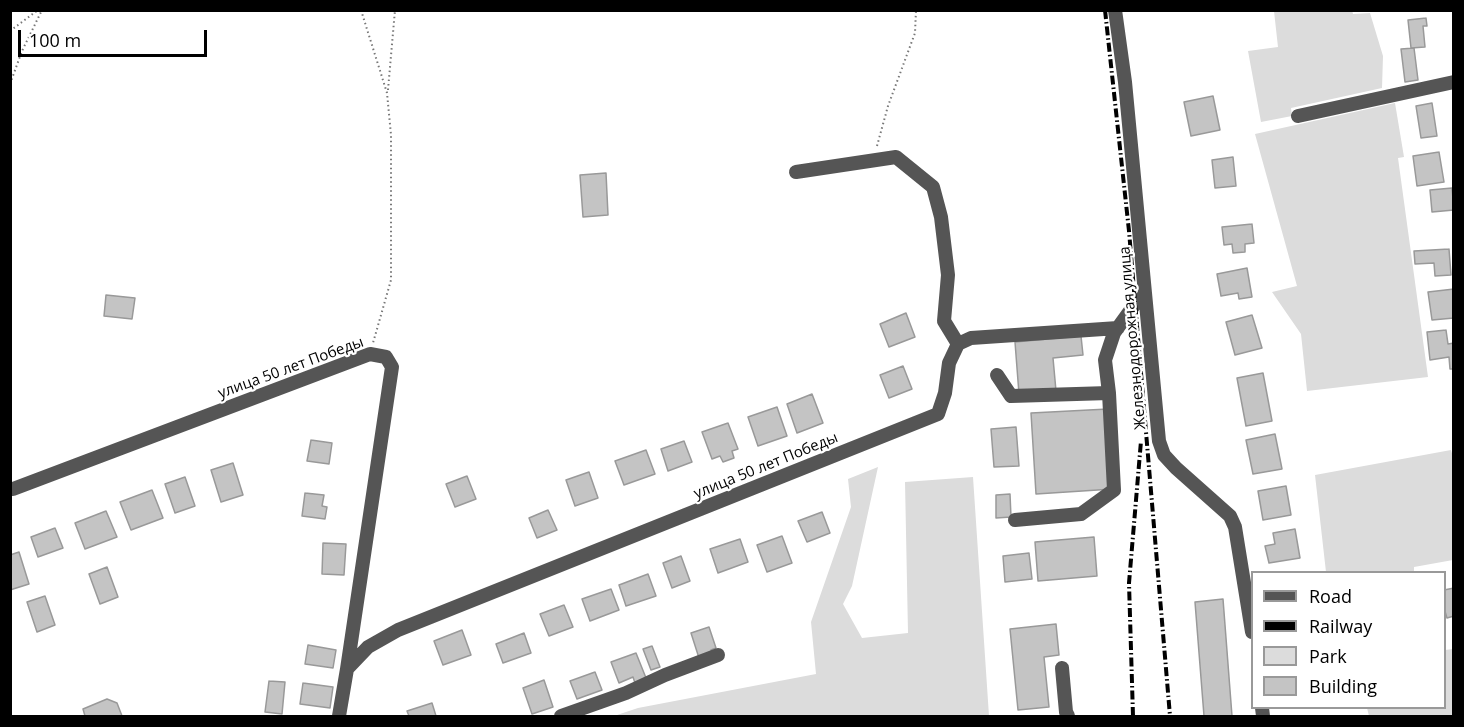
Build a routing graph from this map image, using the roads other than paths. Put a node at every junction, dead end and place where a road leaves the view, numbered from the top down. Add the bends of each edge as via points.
1 (1115, 10) edge
2 (1454, 82) edge
3 (1298, 116) dead end
4 (796, 172) dead end
5 (1145, 295) junction
6 (1118, 328) junction
7 (957, 344) junction
8 (997, 375) dead end
9 (1109, 393) junction
10 (13, 489) dead end
11 (1015, 520) dead end
12 (1251, 626) edge
13 (717, 655) dead end
14 (1062, 668) dead end
15 (347, 669) junction
16 (339, 717) edge
17 (561, 717) edge
18 (1068, 717) edge

1 - 5 street, Железнодорожная улица
2 - 3 street
4 - 7 street via 896,158 933,187 948,275 944,321
5 - 6 street
5 - 12 street, Железнодорожная улица via 1159,441 1164,455 1176,468 1230,516
6 - 7 street via 971,338
6 - 9 street via 1105,360
7 - 15 street, улица 50 лет Победы via 938,414 398,630 368,646
8 - 9 street via 1011,396
9 - 11 street via 1114,489 1081,514
10 - 15 street, улица 50 лет Победы via 370,354 386,357 392,367
13 - 17 street
14 - 18 street
15 - 16 street, улица 50 лет Победы

